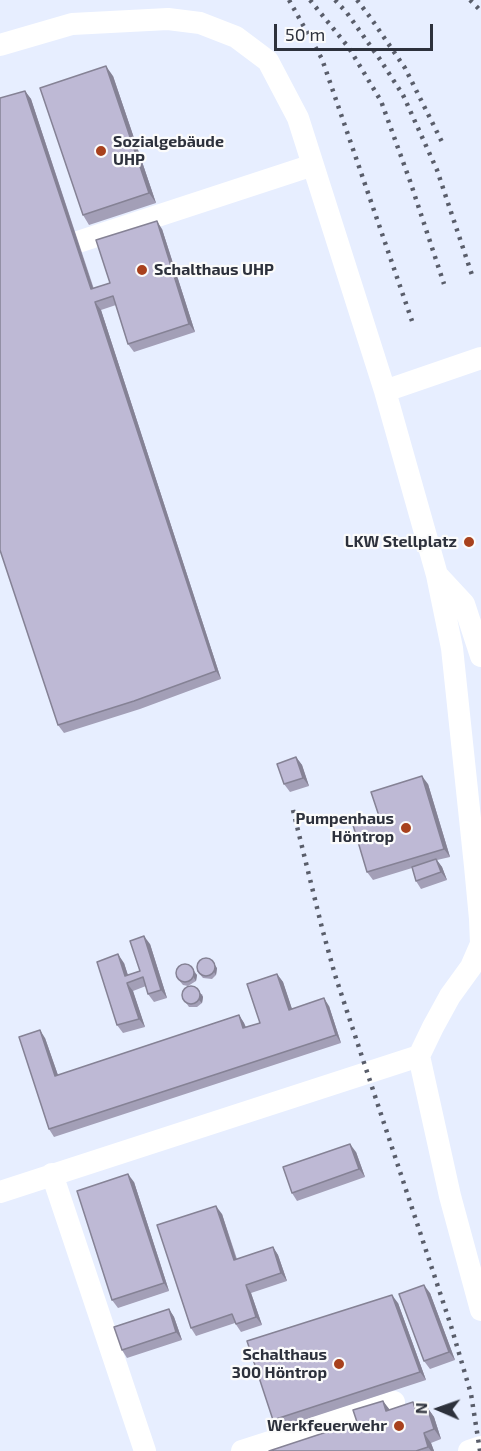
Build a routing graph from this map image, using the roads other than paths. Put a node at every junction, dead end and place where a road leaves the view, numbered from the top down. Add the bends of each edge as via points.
1 (0, 45) edge
2 (313, 165) junction
3 (78, 242) edge
4 (481, 358) edge
5 (385, 391) junction
6 (437, 575) junction
7 (481, 656) edge
8 (478, 865) edge
9 (419, 1056) junction
10 (52, 1174) junction
11 (0, 1192) edge
12 (481, 1310) edge
13 (394, 1402) dead end
14 (481, 1447) edge
15 (145, 1451) edge
16 (242, 1451) edge
17 (469, 1451) edge

1 - 2 lane via 72,24 168,19 200,23 236,37 268,61 298,118
2 - 3 lane
2 - 5 lane
4 - 5 lane
5 - 6 lane
6 - 7 lane via 464,604
6 - 8 lane via 452,648
8 - 9 lane via 481,944
9 - 10 lane
9 - 12 lane via 450,1196
10 - 11 lane
10 - 15 lane
13 - 16 lane
14 - 17 lane

